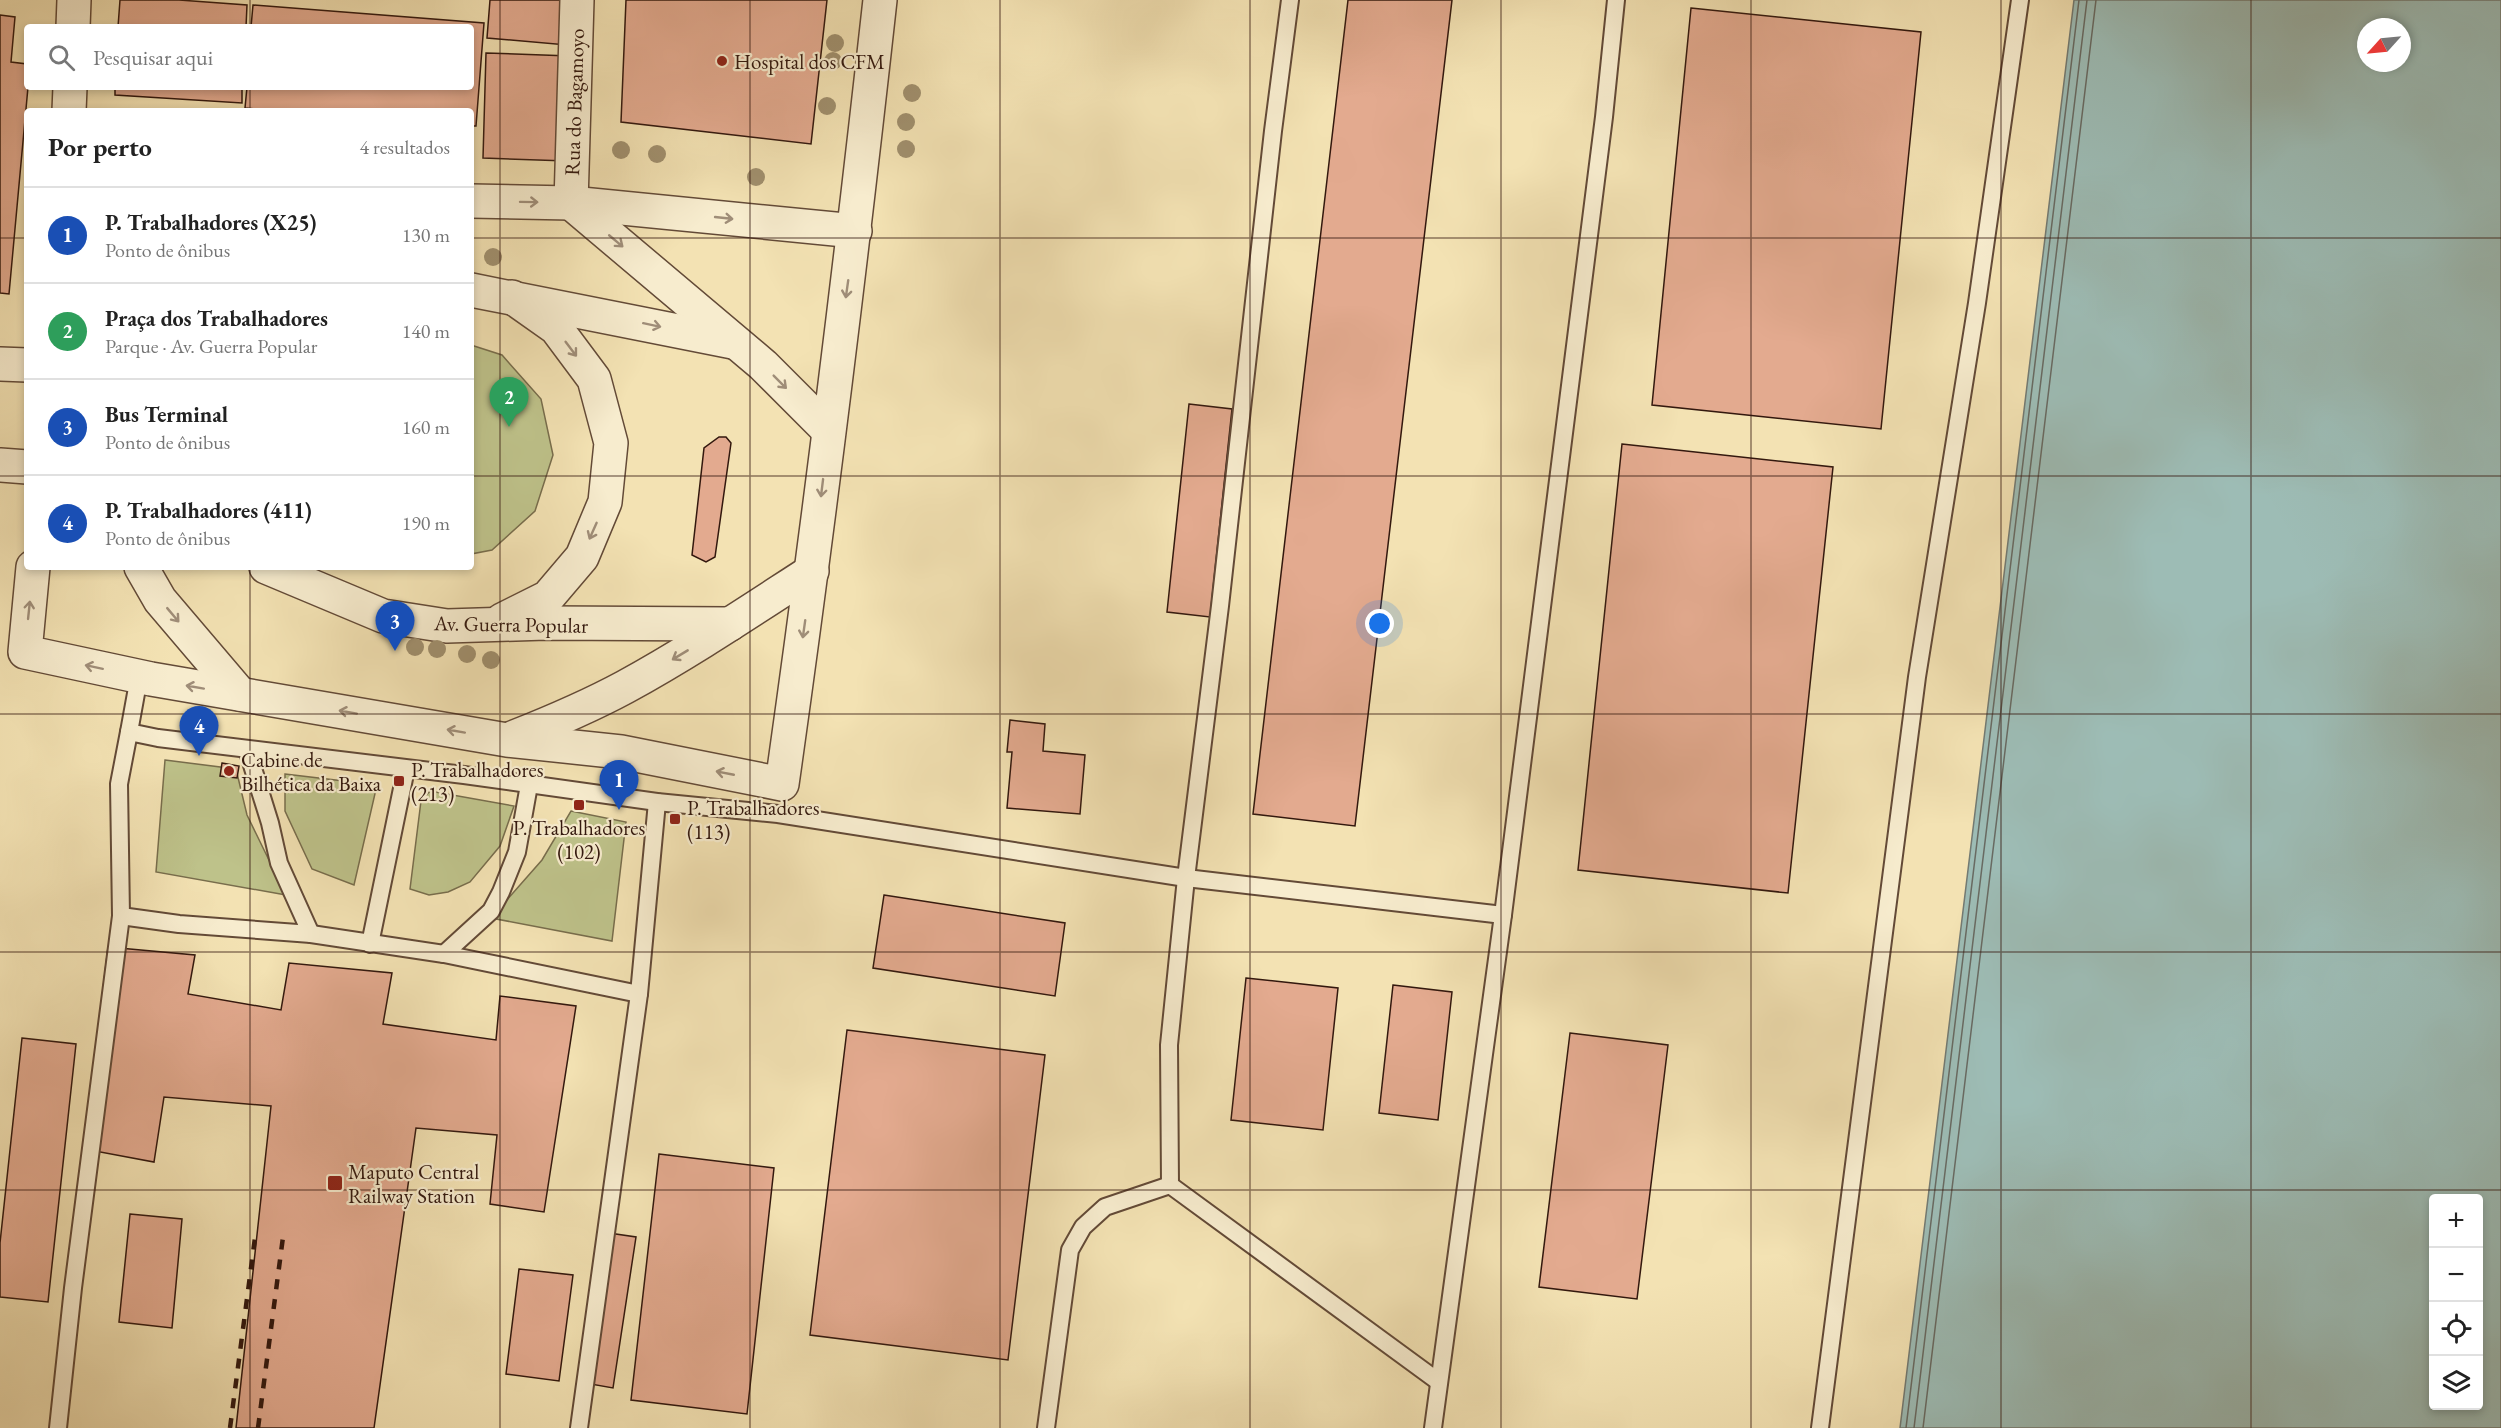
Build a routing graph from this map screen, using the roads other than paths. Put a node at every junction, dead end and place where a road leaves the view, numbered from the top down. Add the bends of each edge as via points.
1 (74, 0) edge
2 (577, 0) edge
3 (880, 0) edge
4 (1290, 0) edge
5 (1616, 0) edge
6 (2020, 0) edge
7 (73, 24) edge
8 (70, 90) edge
9 (69, 108) edge
10 (474, 201) edge
11 (571, 203) junction
12 (855, 231) junction
13 (474, 291) edge
14 (512, 297) junction
15 (737, 343) junction
16 (0, 364) edge
17 (24, 365) edge
18 (828, 430) junction
19 (0, 465) edge
20 (24, 467) edge
21 (33, 570) edge
22 (143, 570) edge
23 (273, 570) edge
24 (314, 570) edge
25 (812, 571) junction
26 (331, 594) junction
27 (492, 624) junction
28 (730, 624) junction
29 (145, 678) junction
30 (240, 694) junction
31 (129, 732) junction
32 (507, 740) junction
33 (247, 749) junction
34 (406, 769) junction
35 (529, 785) junction
36 (780, 799) junction
37 (657, 802) junction
38 (1186, 878) junction
39 (1503, 915) junction
40 (122, 916) junction
41 (311, 934) junction
42 (370, 944) junction
43 (444, 954) junction
44 (639, 994) junction
45 (1170, 1185) junction
46 (1439, 1382) junction
47 (58, 1428) edge
48 (579, 1428) edge
49 (1046, 1428) edge
50 (1433, 1428) edge
51 (1820, 1428) edge

1 - 7 street
2 - 11 street, Rua do Bagamoyo
3 - 12 street
4 - 38 lane
5 - 39 lane
6 - 51 lane via 1916,689
8 - 9 street
10 -> 11 street
11 -> 12 street
11 -> 15 street
12 -> 18 street
13 - 14 street
14 -> 15 street
14 -> 27 street via 555,328 594,379 611,443 606,502 582,557 548,597
15 -> 18 street
16 - 17 street
18 -> 25 street
19 - 20 street
29 -> 21 street via 25,652
22 -> 30 street via 160,600
23 - 26 street, Av. Guerra Popular
24 - 26 street
25 - 28 street
25 -> 36 street
26 - 27 street, Av. Guerra Popular via 383,616 447,626
27 - 28 street, Av. Guerra Popular
28 -> 32 street via 624,687 568,716
30 -> 29 street
29 - 31 lane
32 -> 30 street
31 - 33 lane
31 - 40 lane via 119,784
36 -> 32 street via 621,752
33 - 34 lane
33 - 41 lane via 279,863
34 - 35 lane
34 - 42 lane
35 - 37 lane
35 - 43 lane via 517,852 501,892 491,911
36 - 37 lane
36 - 38 lane
37 - 44 lane
38 - 39 lane
38 - 45 lane via 1169,1045
39 - 46 lane
40 - 41 lane
40 - 47 lane
41 - 42 lane
42 - 43 lane
43 - 44 lane
44 - 48 lane
45 - 46 lane
45 - 49 lane via 1105,1207 1083,1227 1070,1250
46 - 50 lane

